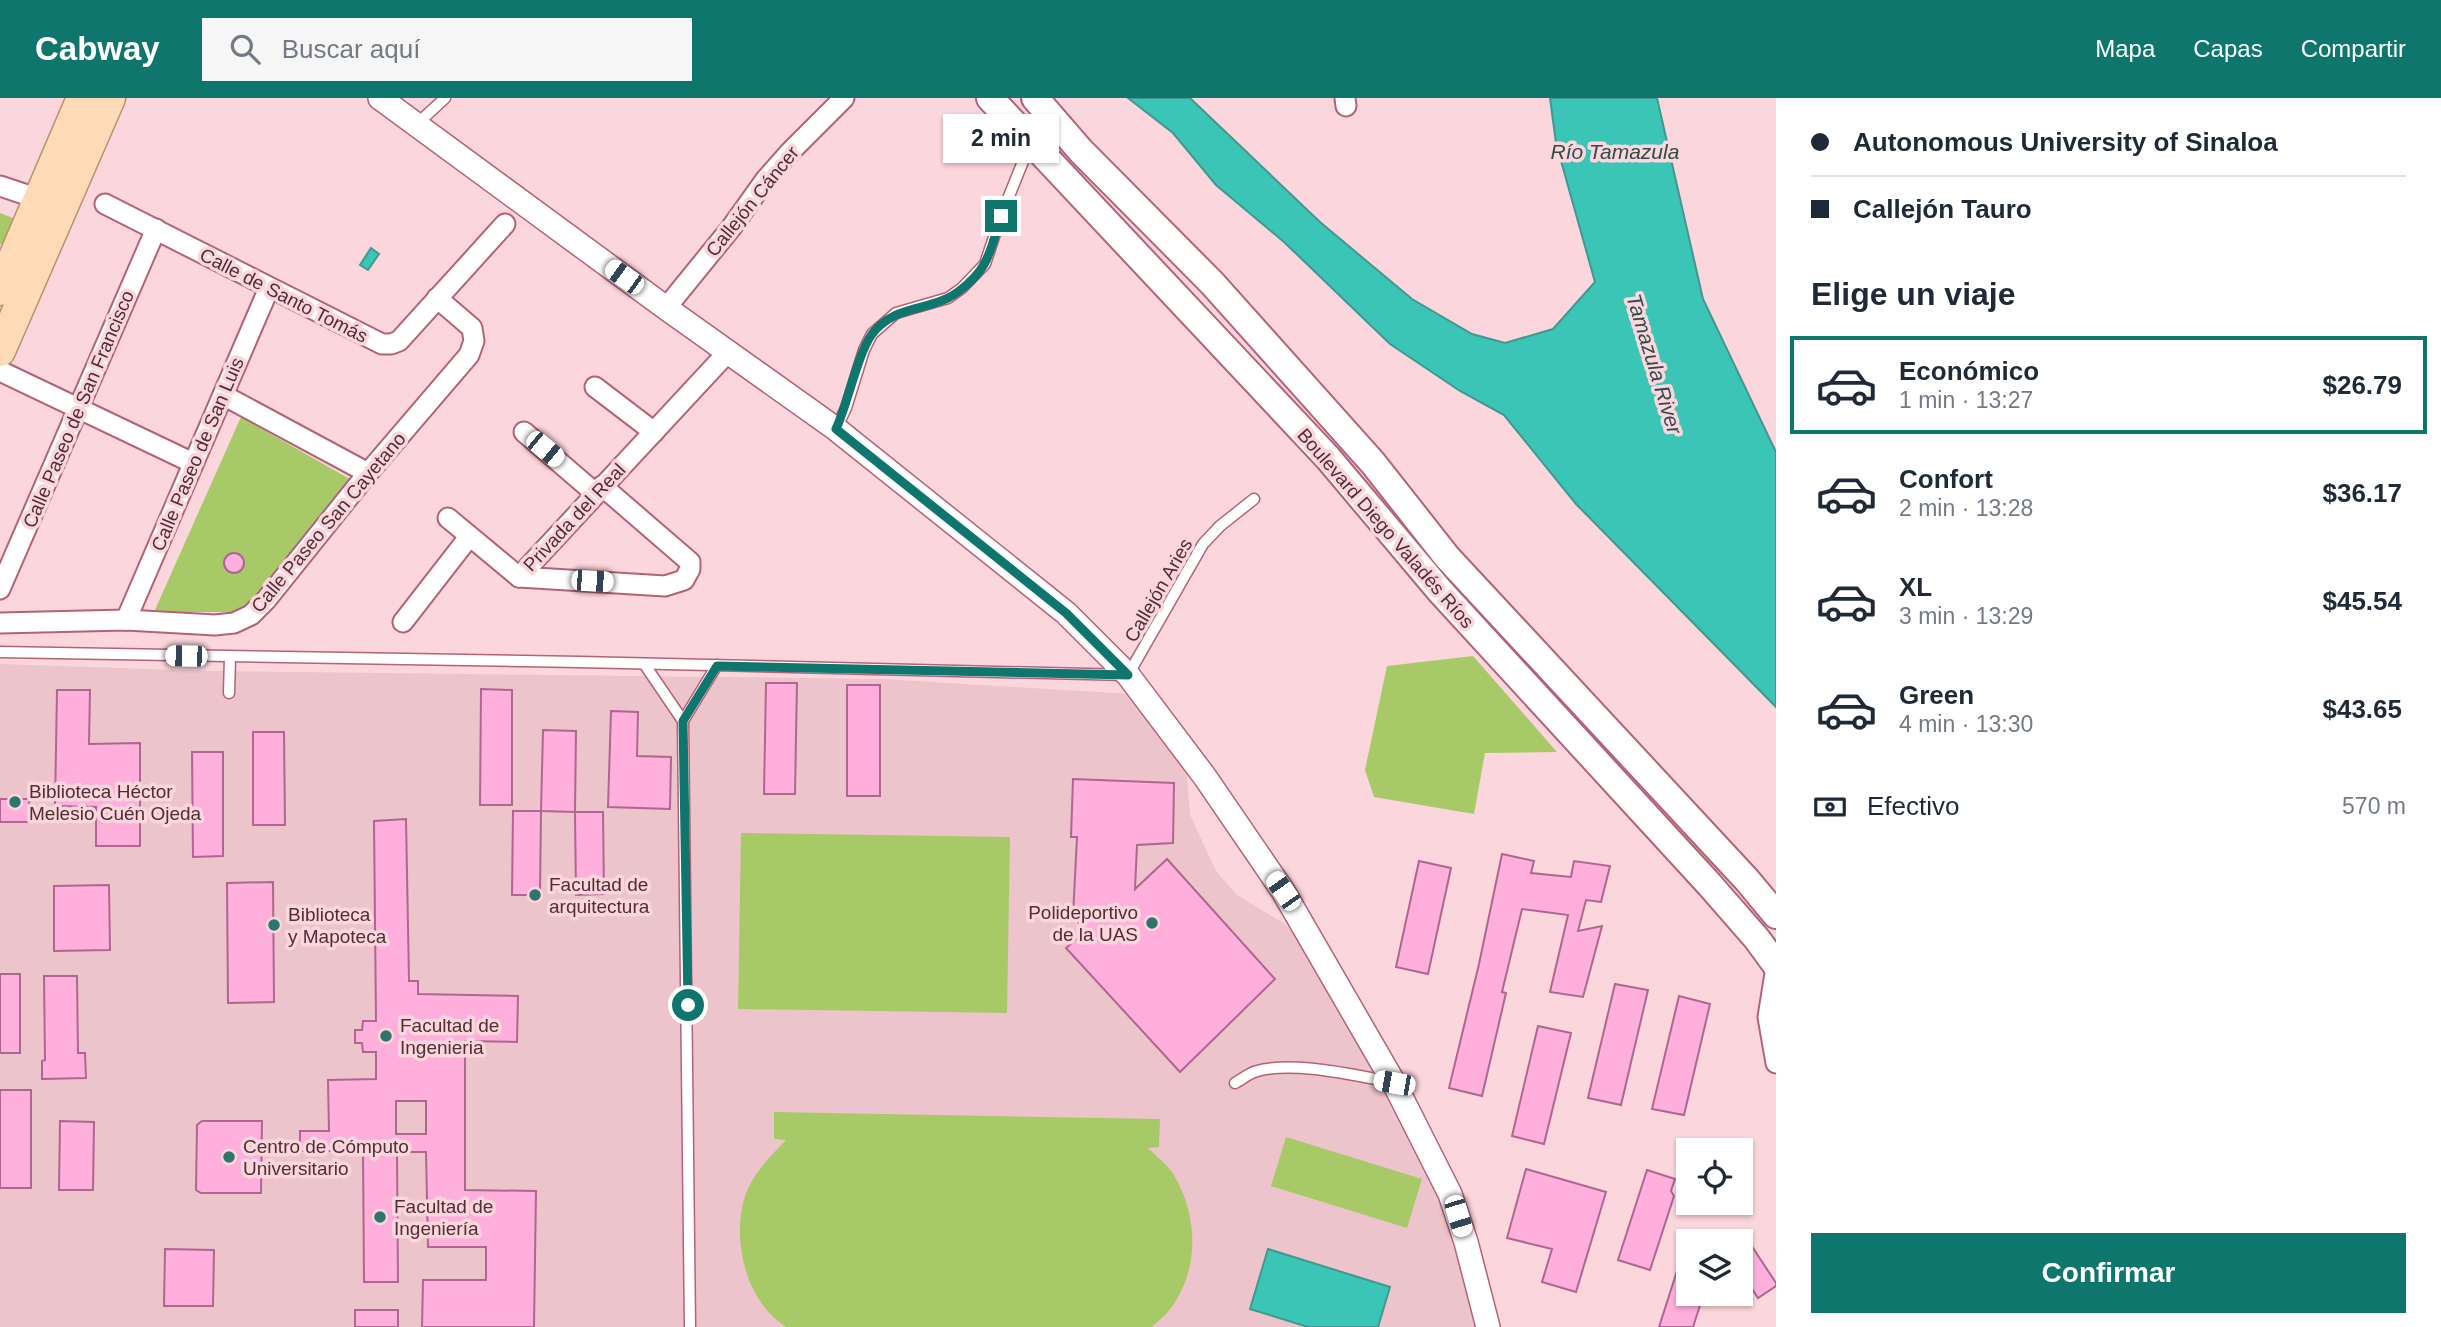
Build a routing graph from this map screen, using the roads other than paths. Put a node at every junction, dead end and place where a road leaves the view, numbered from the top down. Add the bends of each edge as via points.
1 (82, 98) edge
2 (110, 98) edge
3 (380, 98) edge
4 (445, 98) edge
5 (844, 98) edge
6 (990, 98) edge
7 (1035, 98) edge
8 (416, 124) junction
9 (1030, 144) junction
10 (0, 186) edge
11 (39, 199) junction
12 (105, 204) dead end
13 (505, 224) dead end
14 (156, 229) junction
15 (269, 288) junction
16 (0, 290) edge
17 (437, 298) junction
18 (666, 308) junction
19 (0, 351) edge
20 (728, 352) junction
21 (0, 371) edge
22 (595, 387) dead end
23 (223, 395) junction
24 (78, 408) junction
25 (836, 429) junction
26 (524, 432) dead end
27 (654, 432) junction
28 (194, 463) junction
29 (368, 473) junction
30 (599, 489) junction
31 (1254, 499) dead end
32 (448, 518) dead end
33 (470, 537) junction
34 (519, 576) junction
35 (0, 589) edge
36 (126, 620) junction
37 (403, 622) dead end
38 (0, 623) edge
39 (0, 652) edge
40 (230, 657) junction
41 (645, 665) junction
42 (717, 666) junction
43 (1128, 675) junction
44 (229, 693) dead end
45 (683, 721) junction
46 (1776, 915) edge
47 (1776, 966) edge
48 (1776, 1063) edge
49 (1235, 1083) dead end
50 (1394, 1083) junction
51 (690, 1327) edge
52 (1488, 1327) edge

1 - 11 main road
2 - 19 main road
3 - 8 street
4 - 8 lane
5 - 18 street, Callejón Cáncer via 766,179
6 - 9 main road, Boulevard Diego Valadés Ríos
7 - 46 main road, Boulevard Diego Valadés Ríos via 1293,372 1447,557
8 - 18 street
9 - 25 lane via 985,264 948,298 896,313 873,334
9 - 47 main road, Boulevard Diego Valadés Ríos via 1328,458 1440,591 1709,884
10 - 11 street
11 - 16 main road
12 - 14 street, Calle de Santo Tomás
13 - 17 street, Calle de Santo Tomás
14 - 15 street, Calle de Santo Tomás
14 - 24 street, Calle Paseo de San Francisco
15 - 17 street, Calle de Santo Tomás via 382,344 399,341
15 - 23 street, Calle Paseo de San Luis
17 - 29 street, Calle Paseo San Cayetano via 472,328 469,355
18 - 20 street
20 - 25 street
20 - 27 street, Privada del Real
21 - 24 street
22 - 27 street
23 - 28 street, Calle Paseo de San Luis
23 - 29 street
24 - 28 street
24 - 35 street, Calle Paseo de San Francisco
25 - 43 street via 1066,613
26 - 30 street
27 - 30 street, Privada del Real
28 - 36 street, Calle Paseo de San Luis
29 - 36 street, Calle Paseo San Cayetano via 251,615 215,625
30 - 34 street, Privada del Real
30 - 34 street, Privada del Real via 690,562 684,580 665,586
31 - 43 lane, Callejón Aries via 1203,544
32 - 33 street
33 - 34 street
33 - 37 street
36 - 38 street, Calle Paseo San Cayetano
39 - 40 lane
40 - 41 lane
40 - 44 lane
41 - 42 lane
41 - 45 lane
42 - 43 lane
42 - 45 lane
43 - 50 street via 1283,891
45 - 51 lane
47 - 48 street via 1768,1017
49 - 50 lane via 1254,1072 1280,1069 1317,1069
50 - 52 street via 1450,1194

